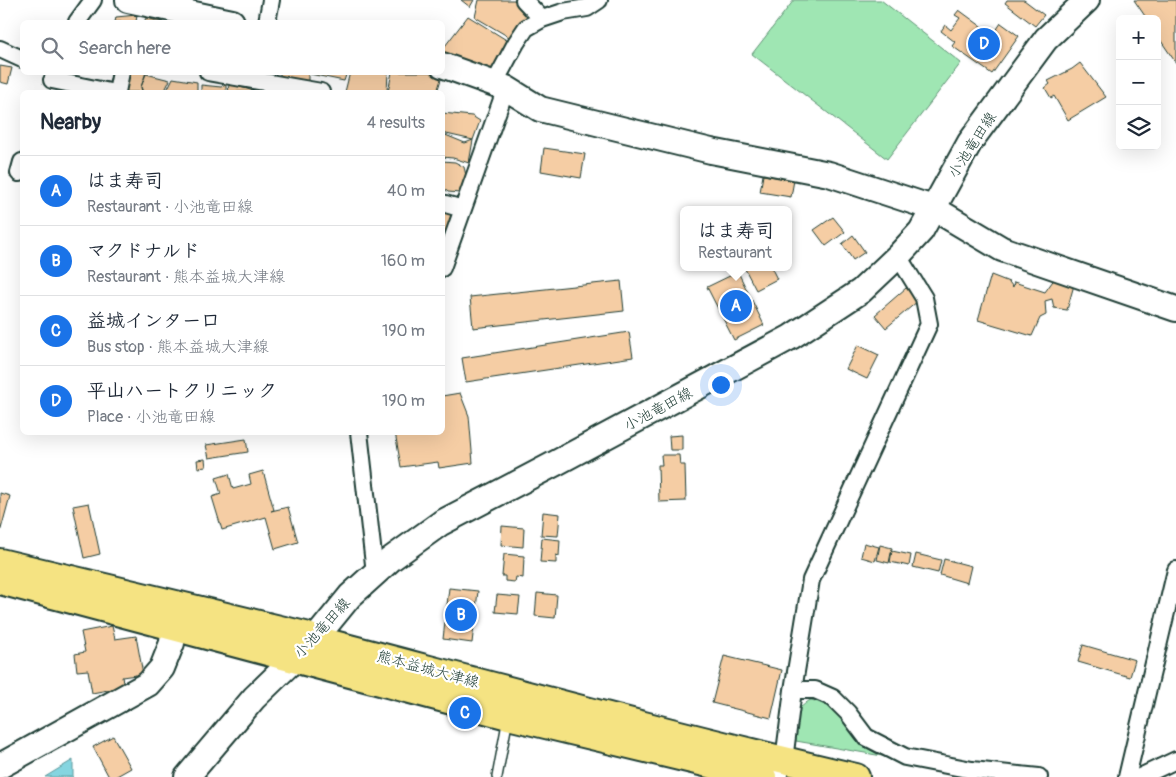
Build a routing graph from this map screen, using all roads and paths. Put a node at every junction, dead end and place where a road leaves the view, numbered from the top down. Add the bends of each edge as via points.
1 (93, 0) edge
2 (128, 0) edge
3 (271, 0) edge
4 (524, 0) edge
5 (599, 0) edge
6 (1087, 0) edge
7 (542, 18) junction
8 (78, 20) edge
9 (223, 20) edge
10 (267, 20) edge
11 (0, 49) edge
12 (20, 58) edge
13 (445, 66) edge
14 (120, 75) edge
15 (225, 75) edge
16 (49, 82) edge
17 (500, 86) junction
18 (98, 90) edge
19 (116, 90) edge
20 (310, 90) edge
21 (445, 204) edge
22 (933, 208) junction
23 (463, 209) junction
24 (898, 256) junction
25 (445, 260) edge
26 (1176, 308) edge
27 (359, 435) edge
28 (0, 562) edge
29 (1176, 570) edge
30 (375, 573) junction
31 (0, 581) edge
32 (1171, 609) edge
33 (173, 627) junction
34 (315, 639) junction
35 (295, 659) junction
36 (793, 690) junction
37 (508, 716) junction
38 (1176, 760) edge
39 (0, 766) edge
40 (781, 769) edge
41 (195, 772) edge
42 (498, 777) edge
43 (763, 777) edge
44 (856, 777) edge
45 (1039, 777) edge
46 (1126, 777) edge
47 (1140, 777) edge

1 - 8 street
2 - 9 main road
3 - 10 street
4 - 7 street
5 - 7 street via 587,8
6 - 22 main road, 小池竜田線 via 1046,39 970,142
7 - 17 street via 526,28 516,44
11 - 12 street
13 - 17 main road
14 - 19 street
15 - 20 street
16 - 18 street
17 - 22 main road via 540,109 710,151 829,174
17 - 23 street
21 - 23 street
22 - 24 main road, 小池竜田線 via 921,231
22 - 26 main road via 1002,249
23 - 25 street
24 - 30 main road, 小池竜田線 via 861,291 791,337 441,523
24 - 36 street via 924,298 929,324 811,580
27 - 30 street
28 - 34 main road, 熊本益城大津線
29 - 32 street
30 - 34 main road, 小池竜田線 via 350,596
31 - 33 main road, 熊本益城大津線
32 - 46 street
33 - 35 main road, 熊本益城大津線
33 - 39 main road via 172,643 162,668 148,684
34 - 35 main road, 小池竜田線
34 - 40 main road, 熊本益城大津線 via 508,690
35 - 37 main road, 熊本益城大津線
35 - 41 main road, 小池竜田線 via 254,698
36 - 40 street
36 - 45 street via 815,690 833,698 866,737 905,757 972,770
37 - 42 lane
37 - 43 main road, 熊本益城大津線
38 - 47 street
40 - 44 main road, 熊本益城大津線

